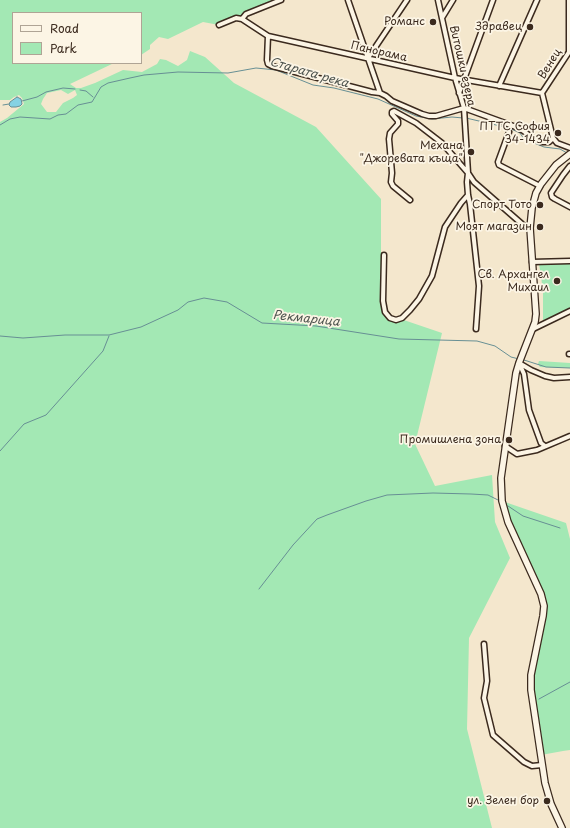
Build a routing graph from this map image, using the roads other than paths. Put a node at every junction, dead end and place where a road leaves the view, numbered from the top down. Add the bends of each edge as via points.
1 (281, 0) edge
2 (348, 0) edge
3 (407, 0) edge
4 (438, 0) edge
5 (453, 0) edge
6 (493, 0) edge
7 (537, 0) edge
8 (569, 0) edge
9 (442, 18) junction
10 (242, 19) junction
11 (569, 24) edge
12 (219, 25) dead end
13 (268, 36) junction
14 (569, 52) edge
15 (368, 58) junction
16 (455, 78) junction
17 (464, 79) junction
18 (499, 86) junction
19 (380, 93) junction
20 (459, 93) junction
21 (542, 93) junction
22 (464, 108) junction
23 (509, 132) dead end
24 (553, 138) junction
25 (570, 148) edge
26 (570, 154) edge
27 (570, 166) edge
28 (468, 173) junction
29 (540, 186) junction
30 (468, 195) junction
31 (410, 200) dead end
32 (570, 207) edge
33 (530, 228) junction
34 (384, 255) dead end
35 (570, 261) edge
36 (532, 262) junction
37 (570, 311) edge
38 (476, 328) dead end
39 (533, 329) junction
40 (520, 360) junction
41 (570, 377) edge
42 (570, 436) edge
43 (505, 446) junction
44 (545, 446) junction
45 (484, 644) dead end
46 (542, 765) junction
47 (562, 828) edge

1 - 10 street via 246,14
2 - 15 street
3 - 15 street
4 - 9 street, Витошки езера
5 - 9 street
6 - 17 street
7 - 18 street
8 - 11 street, Венец
9 - 16 street, Витошки езера
10 - 12 street via 236,18
10 - 13 street, Панорама
11 - 14 street, Венец
13 - 15 street, Панорама
13 - 19 street via 268,64
14 - 21 street, Венец
15 - 16 street, Панорама
15 - 19 street
16 - 17 street, Панорама
16 - 20 street, Витошки езера
17 - 18 street, Панорама
17 - 20 street
18 - 21 street, Панорама
19 - 22 street via 407,108 429,116
20 - 22 street, Витошки езера
21 - 24 street, Венец
22 - 24 street via 516,127 541,142 549,142
22 - 28 street, Витошки езера
23 - 29 street via 499,165
24 - 25 street via 557,143
26 - 29 street via 556,165
27 - 32 street via 551,193 552,197
28 - 30 street, Витошки езера
28 - 31 street via 442,143 395,111 392,113 398,124 390,133 389,139 391,182
28 - 33 street via 474,182 511,215
29 - 33 street via 532,208
30 - 34 street via 445,227 432,276 419,299 402,318 396,320 385,312 383,302
30 - 38 street, Витошки езера via 479,286
33 - 36 street
35 - 36 street
36 - 39 street via 536,314
37 - 39 street
39 - 40 street
40 - 41 street via 531,370 545,376
40 - 43 street
40 - 44 street via 529,410 541,443
42 - 44 street
43 - 44 street via 517,454
43 - 46 street via 501,478 502,501 508,522 544,606 531,683
45 - 46 street via 487,681 484,698 493,735 524,762 532,766
46 - 47 street via 545,783

